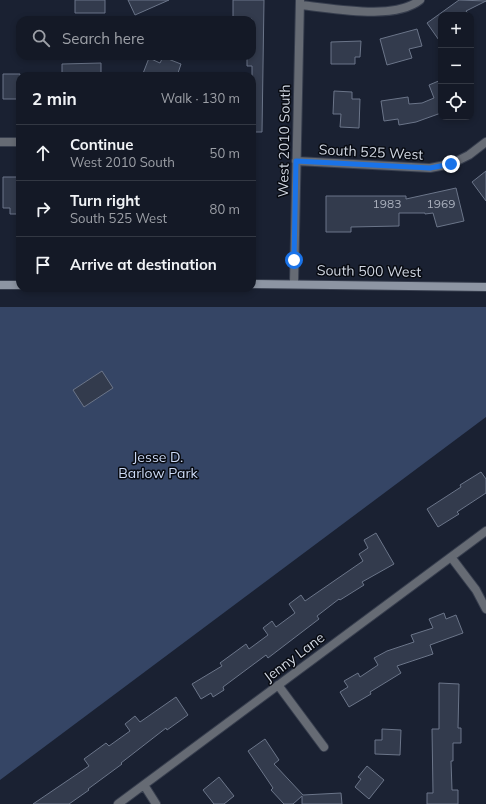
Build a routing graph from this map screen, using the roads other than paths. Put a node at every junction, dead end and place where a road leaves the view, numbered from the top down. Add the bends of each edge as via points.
1 (420, 0) edge
2 (300, 3) edge
3 (0, 142) edge
4 (16, 142) edge
5 (486, 142) edge
6 (296, 161) junction
7 (294, 283) junction
8 (256, 284) edge
9 (0, 285) edge
10 (16, 285) edge
11 (486, 287) edge
12 (486, 531) edge
13 (451, 557) junction
14 (486, 609) edge
15 (278, 686) junction
16 (324, 747) dead end
17 (144, 785) junction
18 (118, 804) edge
19 (156, 804) edge

1 - 2 street via 404,9 386,12
2 - 6 street, West 2010 South
3 - 4 street
5 - 6 street, South 525 West via 451,164 430,168
6 - 7 street, West 2010 South
7 - 8 street, South 500 West
7 - 11 street, South 500 West
9 - 10 street
12 - 13 street, Jenny Lane
13 - 14 street via 476,590
13 - 15 street, Jenny Lane
15 - 16 street
15 - 17 street, Jenny Lane
17 - 18 street, Jenny Lane
17 - 19 street

